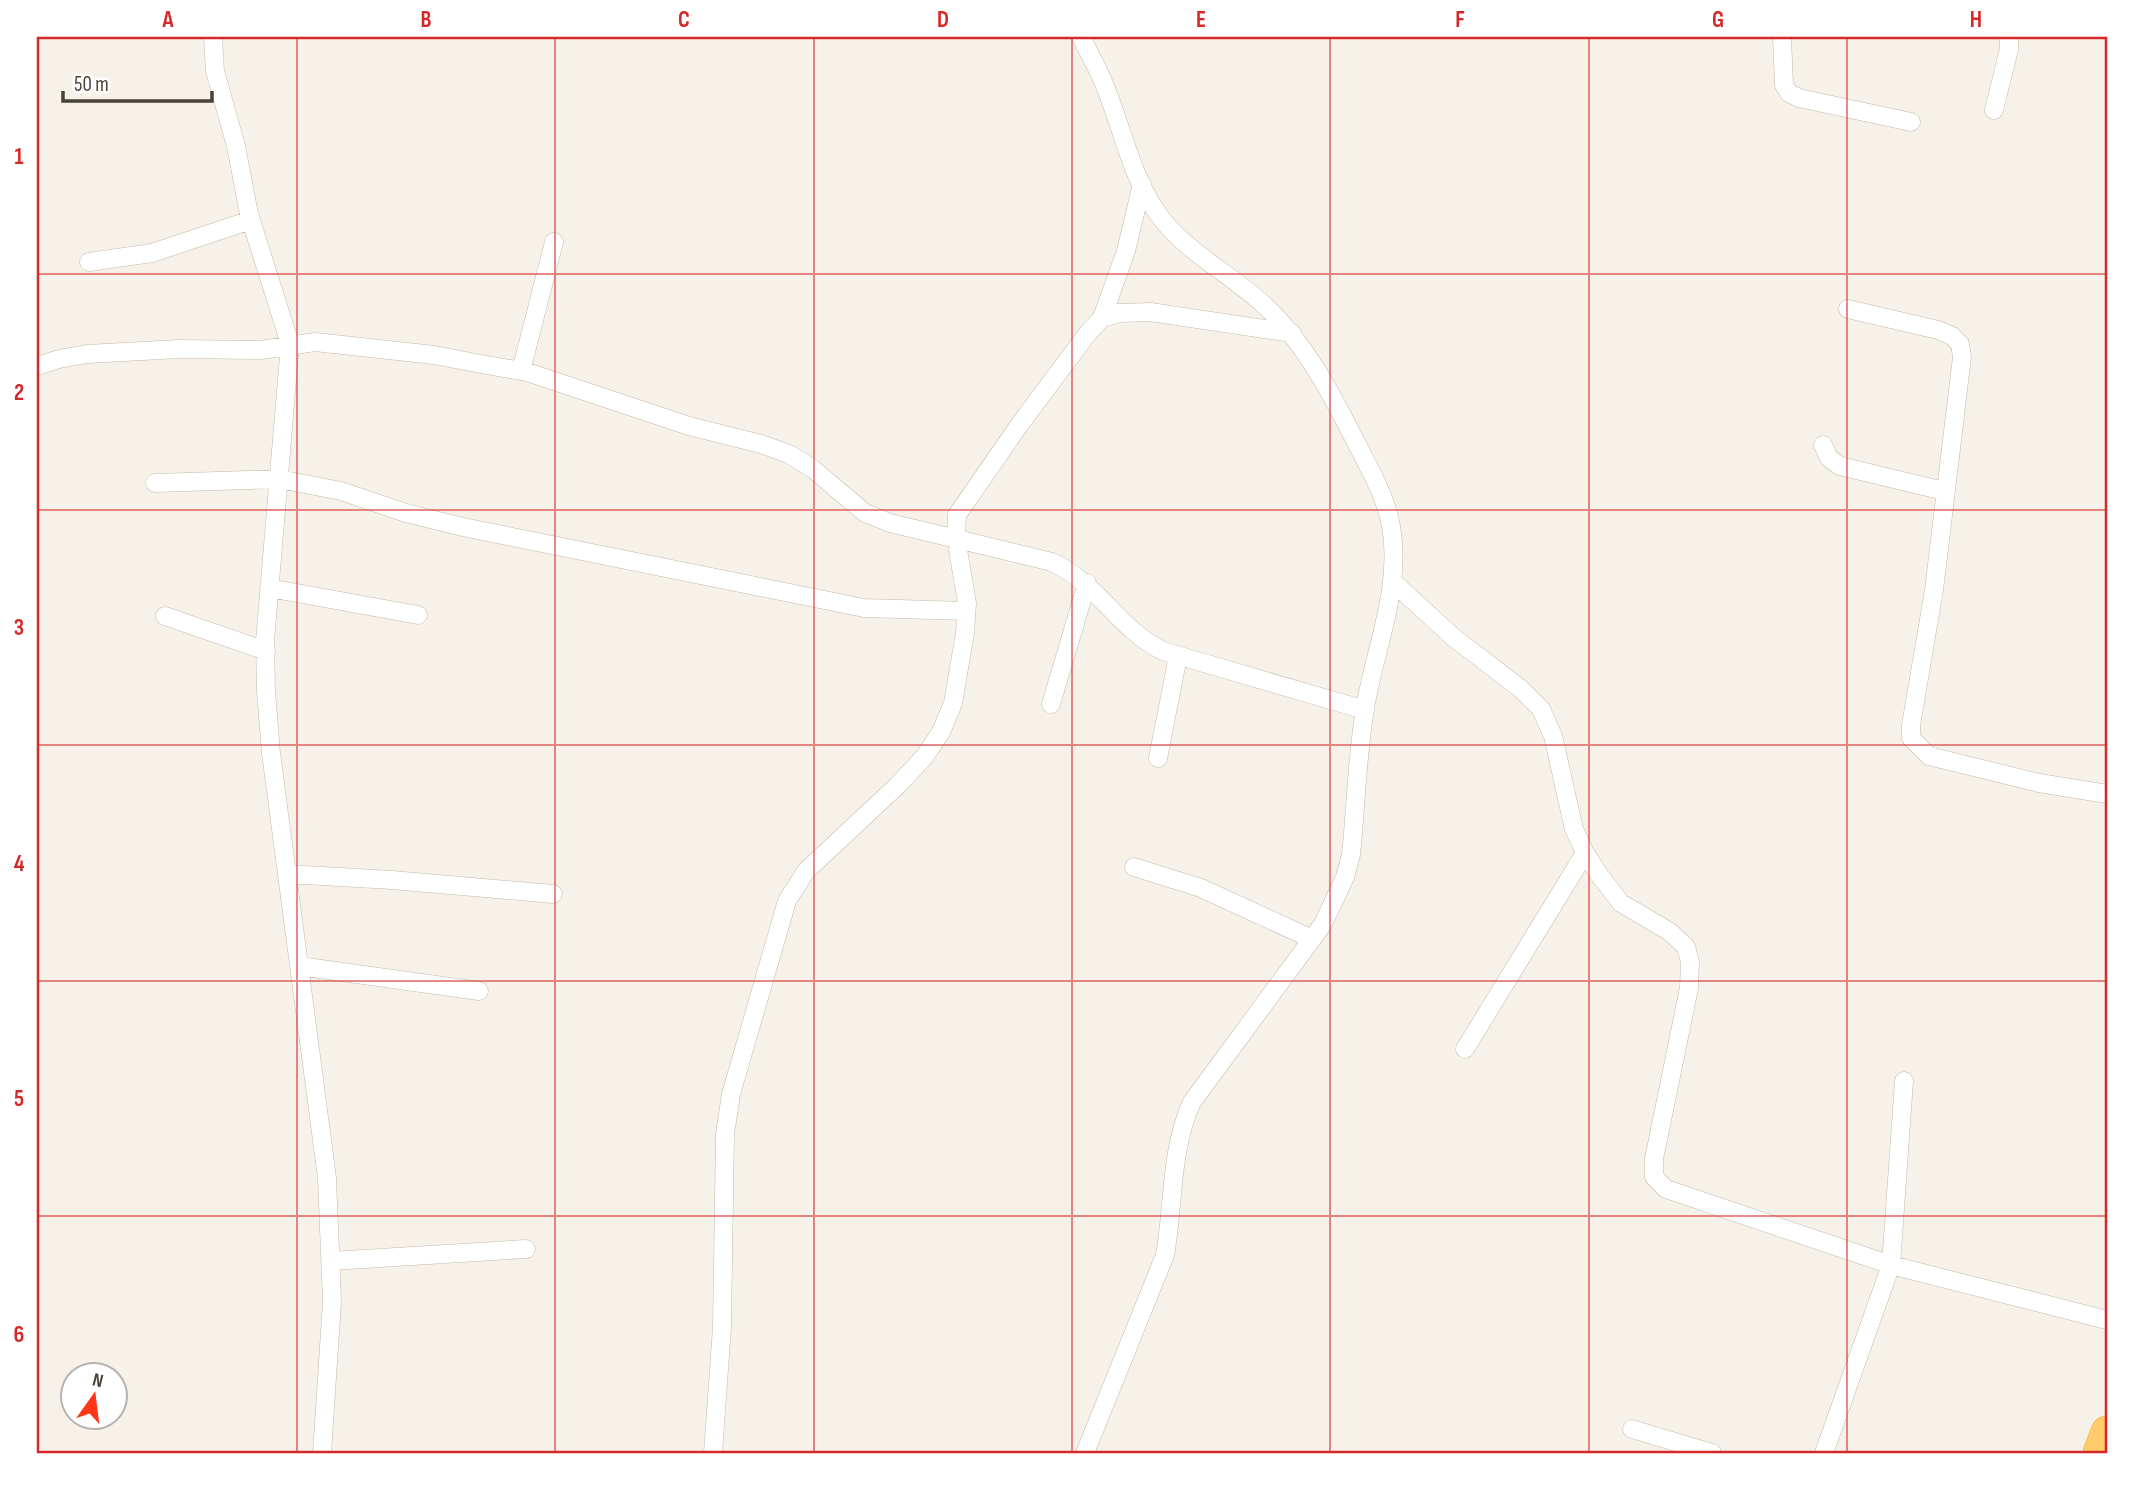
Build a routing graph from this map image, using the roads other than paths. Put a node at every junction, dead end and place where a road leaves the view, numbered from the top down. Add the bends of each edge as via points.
1 (213, 37) edge
2 (1080, 37) edge
3 (1782, 37) edge
4 (2009, 37) edge
5 (1994, 110) dead end
6 (1911, 122) dead end
7 (1142, 184) junction
8 (251, 220) junction
9 (554, 242) dead end
10 (89, 262) dead end
11 (1848, 309) dead end
12 (1102, 318) junction
13 (1292, 333) junction
14 (290, 344) junction
15 (37, 366) edge
16 (521, 371) junction
17 (1823, 445) dead end
18 (279, 479) junction
19 (155, 483) dead end
20 (1944, 491) junction
21 (956, 538) junction
22 (1392, 582) junction
23 (1087, 583) junction
24 (269, 588) junction
25 (966, 611) junction
26 (418, 615) dead end
27 (165, 616) dead end
28 (266, 651) junction
29 (1178, 656) junction
30 (1051, 704) dead end
31 (1365, 710) junction
32 (1158, 758) dead end
33 (2107, 794) edge
34 (1585, 853) junction
35 (1134, 867) dead end
36 (287, 874) junction
37 (553, 894) dead end
38 (1312, 939) junction
39 (299, 966) junction
40 (479, 991) dead end
41 (1465, 1049) dead end
42 (1904, 1081) dead end
43 (526, 1249) dead end
44 (331, 1261) junction
45 (1891, 1265) junction
46 (2107, 1320) edge
47 (1632, 1429) dead end
48 (2107, 1432) edge
49 (323, 1453) edge
50 (713, 1453) edge
51 (1084, 1453) edge
52 (1712, 1453) edge
53 (1824, 1453) edge
54 (2099, 1453) edge

1 - 8 street via 215,71
2 - 7 street via 1103,80
3 - 6 street via 1784,85 1789,93
4 - 5 street
7 - 12 street via 1126,251
7 - 13 street via 1156,211 1182,241 1263,304
8 - 10 street via 152,253
8 - 14 street
9 - 16 street
11 - 20 street via 1938,330 1961,344
12 - 13 street via 1150,312
12 - 21 street via 962,506
13 - 22 street via 1384,496 1391,527
14 - 15 street via 261,350 87,354
14 - 16 street via 346,344
14 - 18 street
16 - 21 street via 789,454 813,468 865,513
17 - 20 street via 1829,458 1840,466
18 - 19 street
18 - 24 street
18 - 25 street via 341,491 463,527 864,608
20 - 33 street via 1911,738 1929,756
21 - 23 street via 1052,562
21 - 25 street
22 - 31 street
22 - 34 street via 1541,709 1553,736 1574,830
23 - 29 street via 1144,642
23 - 30 street
24 - 26 street
24 - 28 street
25 - 50 street via 953,703 941,732 898,785 806,871 777,928 731,1094 725,1134 722,1327
27 - 28 street
28 - 36 street via 271,753
29 - 31 street
29 - 32 street
31 - 38 street via 1351,855 1337,898
34 - 41 street
34 - 45 street via 1621,903 1670,932 1686,947 1690,962 1654,1177 1666,1189
35 - 38 street via 1201,888
36 - 37 street
36 - 39 street
38 - 51 street via 1187,1112 1177,1146 1165,1255
39 - 40 street
39 - 44 street via 327,1178
42 - 45 street
43 - 44 street
44 - 49 street
45 - 46 street
45 - 53 street
47 - 52 street
48 - 54 highway

